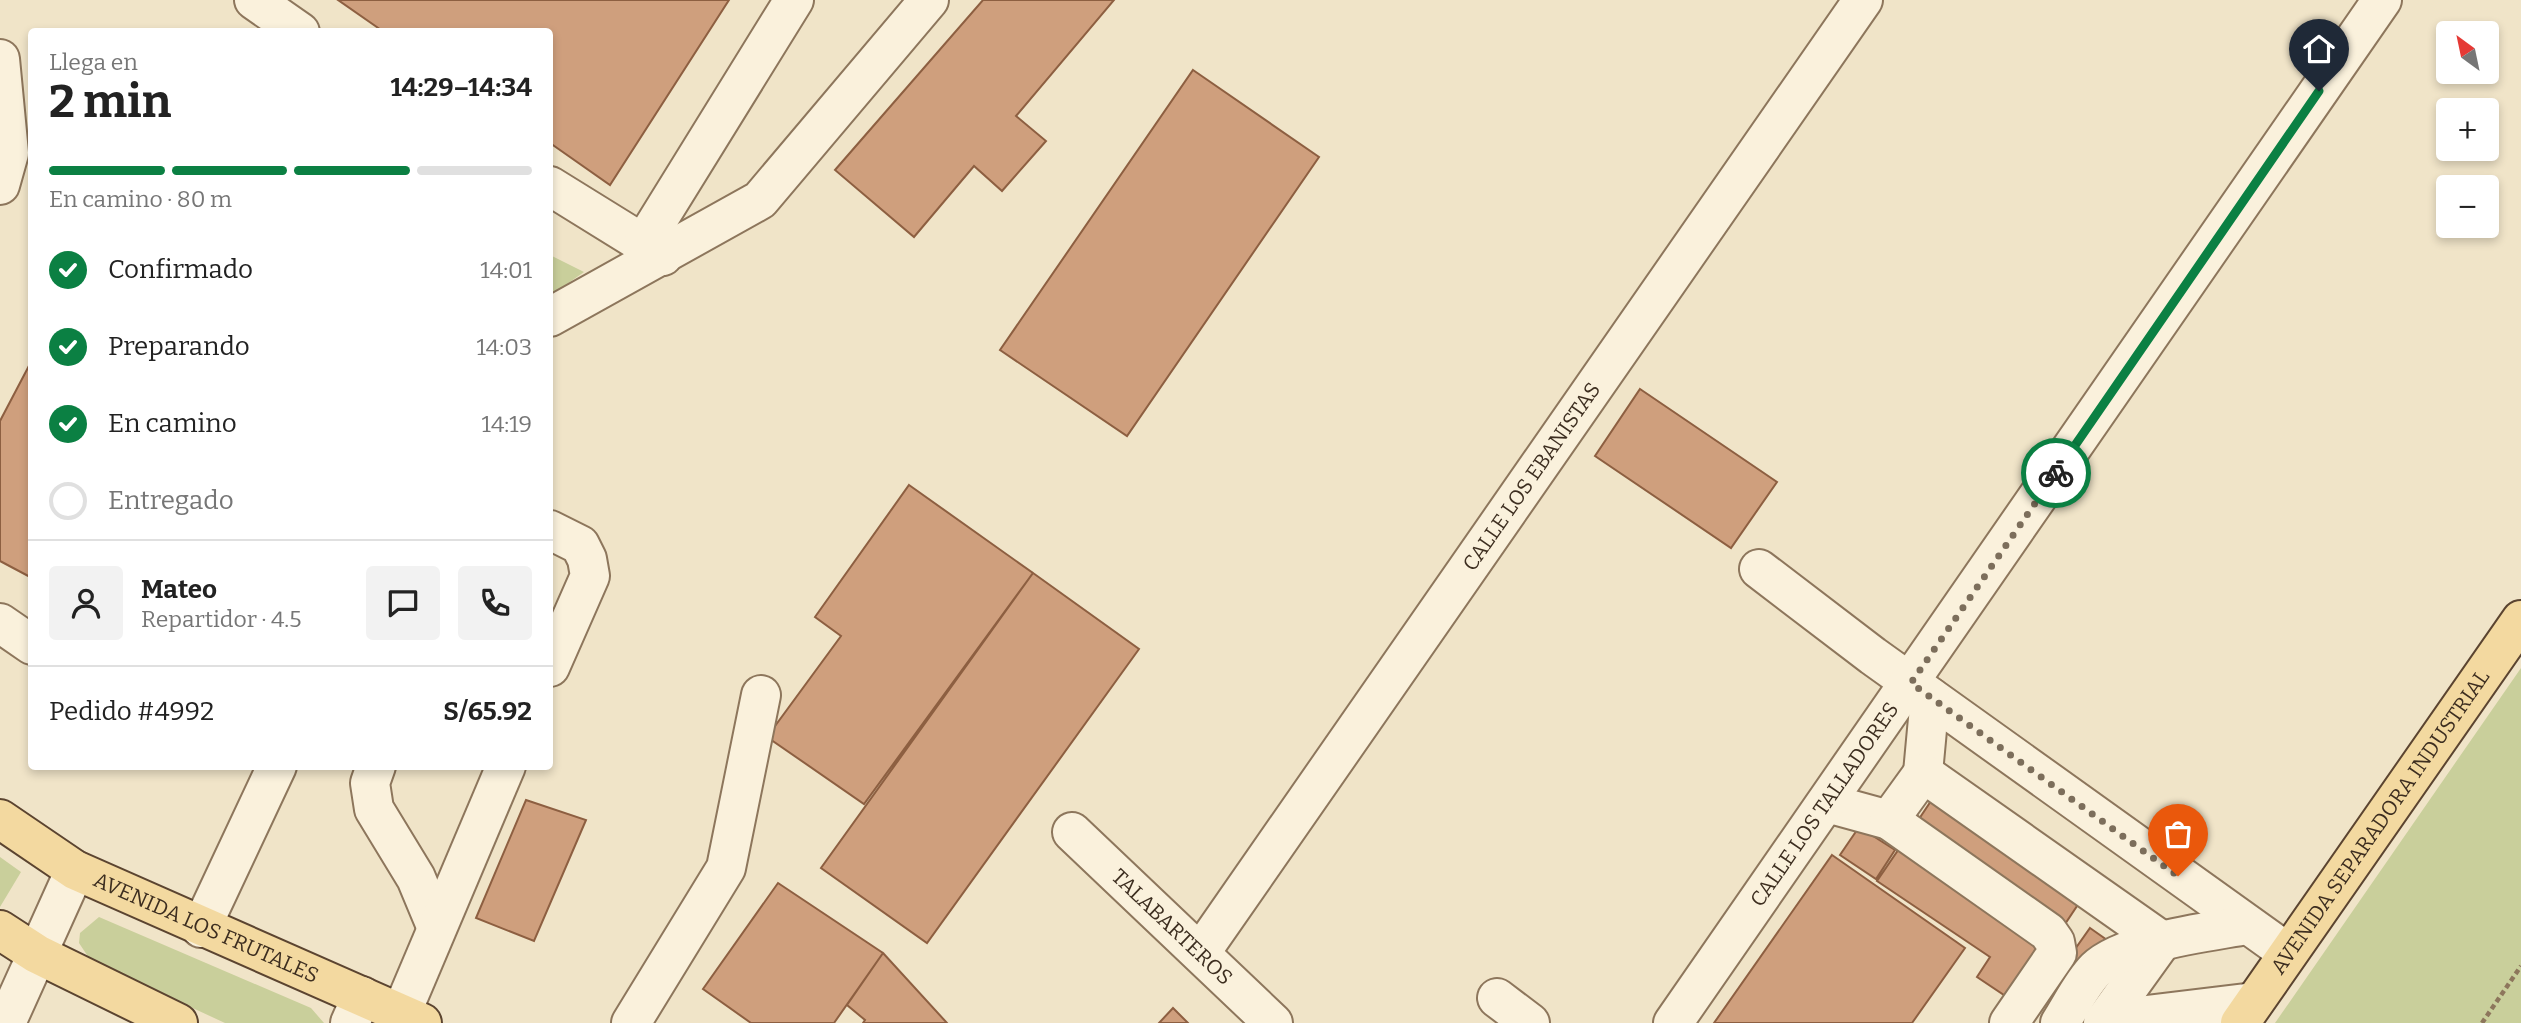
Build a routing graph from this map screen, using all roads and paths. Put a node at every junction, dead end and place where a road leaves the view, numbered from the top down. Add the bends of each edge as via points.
1 (254, 0) edge
2 (794, 0) edge
3 (929, 0) edge
4 (1863, 0) edge
5 (2382, 0) edge
6 (294, 28) edge
7 (0, 59) edge
8 (0, 185) edge
9 (553, 188) edge
10 (653, 250) junction
11 (553, 315) edge
12 (553, 532) edge
13 (1759, 569) dead end
14 (2521, 620) edge
15 (0, 623) edge
16 (28, 642) edge
17 (553, 660) edge
18 (1920, 690) junction
19 (761, 695) dead end
20 (275, 770) edge
21 (375, 770) edge
22 (504, 770) edge
23 (1923, 773) junction
24 (1827, 803) junction
25 (0, 819) edge
26 (1889, 820) junction
27 (1072, 832) dead end
28 (75, 870) junction
29 (2246, 925) junction
30 (436, 926) junction
31 (201, 928) junction
32 (0, 930) edge
33 (2162, 941) junction
34 (1201, 952) junction
35 (2288, 953) junction
36 (37, 954) junction
37 (2521, 966) edge
38 (1497, 998) dead end
39 (356, 1009) edge
40 (2247, 1012) edge
41 (411, 1018) edge
42 (2104, 1021) edge
43 (6, 1023) edge
44 (178, 1023) edge
45 (631, 1023) edge
46 (1273, 1023) edge
47 (1530, 1023) edge
48 (1673, 1023) edge
49 (2009, 1023) edge
50 (2060, 1023) edge
51 (2482, 1023) edge

1 - 6 street
2 - 10 street
3 - 10 street via 760,200
4 - 34 street, CALLE LOS EBANISTAS
5 - 18 street, CALLE LOS TALLADORES
7 - 8 street via 9,153
9 - 10 street
10 - 11 street
12 - 17 street via 580,545 590,576
13 - 18 street
14 - 35 main road, AVENIDA SEPARADORA INDUSTRIAL
15 - 16 street
18 - 23 street
18 - 24 street, CALLE LOS TALLADORES
18 - 29 street
19 - 45 street via 726,868
20 - 31 street
21 - 30 street via 370,783 374,809 415,878
22 - 30 street
23 - 26 street
23 - 33 street
24 - 26 street
24 - 48 street, CALLE LOS TALLADORES
25 - 28 main road, AVENIDA LOS FRUTALES
26 - 49 street via 2048,932 2055,942 2057,953
27 - 34 street, TALABARTEROS
28 - 31 main road, AVENIDA LOS FRUTALES
28 - 36 street
29 - 33 street
29 - 35 street
30 - 41 street
31 - 39 main road, AVENIDA LOS FRUTALES
32 - 36 main road
33 - 42 street
33 - 50 street via 2095,970
34 - 46 street, TALABARTEROS
35 - 40 main road, AVENIDA SEPARADORA INDUSTRIAL
36 - 43 street
36 - 44 main road
37 - 51 path
38 - 47 street
39 - 41 main road, AVENIDA LOS FRUTALES
40 - 42 street

